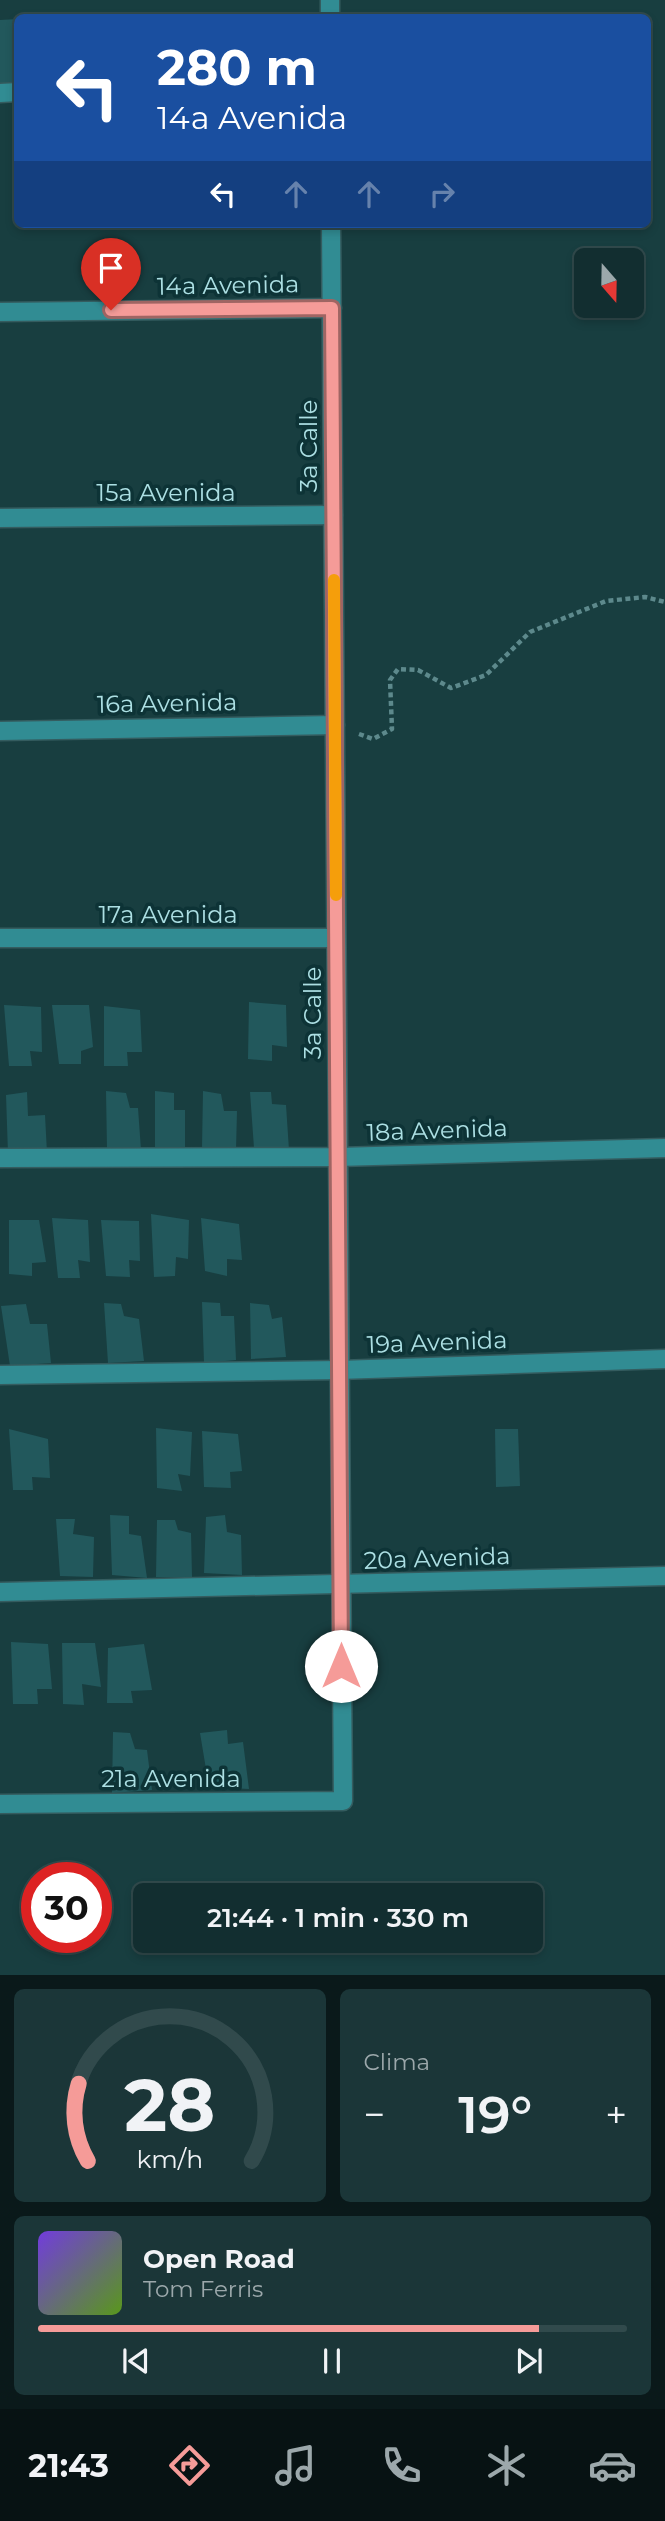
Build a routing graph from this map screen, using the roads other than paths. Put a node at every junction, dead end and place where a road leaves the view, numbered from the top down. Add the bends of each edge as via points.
1 (331, 228) edge
2 (332, 308) junction
3 (0, 312) edge
4 (333, 515) junction
5 (0, 518) edge
6 (335, 725) junction
7 (0, 731) edge
8 (0, 938) edge
9 (336, 938) junction
10 (665, 1148) edge
11 (338, 1157) junction
12 (0, 1158) edge
13 (665, 1359) edge
14 (339, 1370) junction
15 (0, 1375) edge
16 (665, 1576) edge
17 (341, 1585) junction
18 (0, 1592) edge
19 (342, 1801) joint
20 (0, 1804) edge

1 - 2 street, 3a Calle
2 - 3 street, 14a Avenida
2 - 4 street, 3a Calle
4 - 5 street, 15a Avenida
4 - 6 street, 3a Calle
6 - 7 street, 16a Avenida
6 - 9 street, 3a Calle
8 - 9 street, 17a Avenida
9 - 11 street, 3a Calle
10 - 11 street, 18a Avenida
11 - 12 street, 18a Avenida
11 - 14 street, 3a Calle
13 - 14 street, 19a Avenida
14 - 15 street, 19a Avenida
14 - 17 street, 3a Calle
16 - 17 street, 20a Avenida
17 - 18 street, 20a Avenida
17 - 19 street, 3a Calle
19 - 20 street, 21a Avenida

